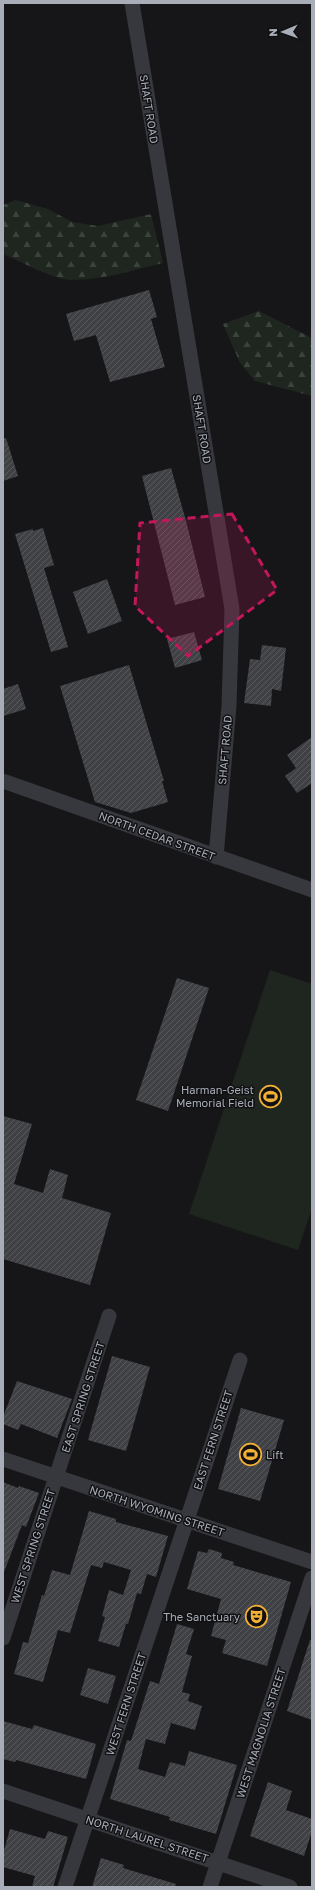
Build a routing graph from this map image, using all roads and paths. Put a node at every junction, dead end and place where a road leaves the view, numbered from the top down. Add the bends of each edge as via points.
1 (132, 3) edge
2 (3, 781) edge
3 (216, 857) junction
4 (312, 890) edge
5 (109, 1316) dead end
6 (240, 1360) dead end
7 (3, 1459) edge
8 (56, 1477) junction
9 (186, 1520) junction
10 (312, 1562) edge
11 (312, 1578) edge
12 (3, 1638) edge
13 (3, 1791) edge
14 (88, 1820) junction
15 (218, 1863) junction
16 (66, 1887) edge
17 (210, 1887) edge
18 (290, 1887) edge

1 - 3 street, SHAFT ROAD via 232,609 229,706
2 - 3 street, NORTH CEDAR STREET
3 - 4 street, NORTH CEDAR STREET
5 - 8 street, EAST SPRING STREET
6 - 9 street, EAST FERN STREET
7 - 8 street, NORTH WYOMING STREET
8 - 9 street, NORTH WYOMING STREET
8 - 12 street, WEST SPRING STREET
9 - 10 street, NORTH WYOMING STREET
9 - 14 street, WEST FERN STREET
11 - 15 street, WEST MAGNOLIA STREET
13 - 14 street, NORTH LAUREL STREET
14 - 15 street, NORTH LAUREL STREET
14 - 16 street, WEST FERN STREET
15 - 17 street, WEST MAGNOLIA STREET
15 - 18 street, NORTH LAUREL STREET

